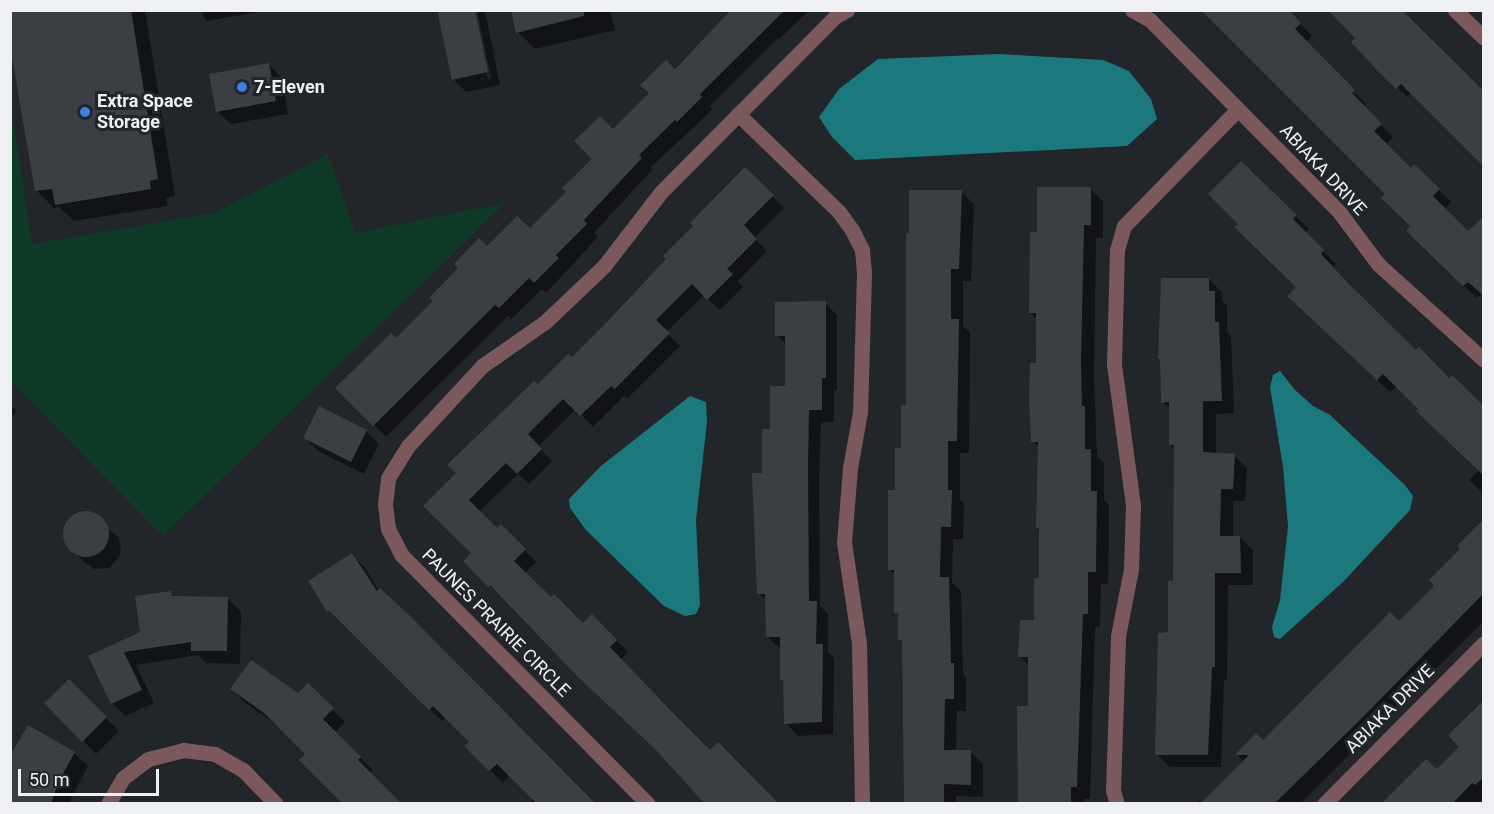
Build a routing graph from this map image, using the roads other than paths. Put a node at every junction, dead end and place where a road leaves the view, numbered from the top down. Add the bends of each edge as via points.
1 (847, 10) edge
2 (1132, 10) edge
3 (1455, 10) edge
4 (1484, 38) edge
5 (1238, 109) junction
6 (738, 114) junction
7 (1484, 360) edge
8 (1484, 643) edge
9 (108, 804) edge
10 (276, 804) edge
11 (648, 804) edge
12 (862, 804) edge
13 (1117, 804) edge
14 (1324, 804) edge

1 - 6 street, PAUNES PRAIRIE CIRCLE via 836,16
2 - 5 street, ABIAKA DRIVE via 1150,20
3 - 4 street
5 - 7 street, ABIAKA DRIVE via 1341,213 1378,264
5 - 13 street via 1124,226 1117,250 1114,364 1133,505 1131,570 1118,636 1113,790
6 - 11 street, PAUNES PRAIRIE CIRCLE via 661,192 604,266 545,322 482,366 408,446 388,478 388,529 401,554
6 - 12 street via 839,212 862,250 860,412 850,468 844,542 859,644
8 - 14 street, ABIAKA DRIVE
9 - 10 street via 123,778 148,759 183,750 215,754 243,770

